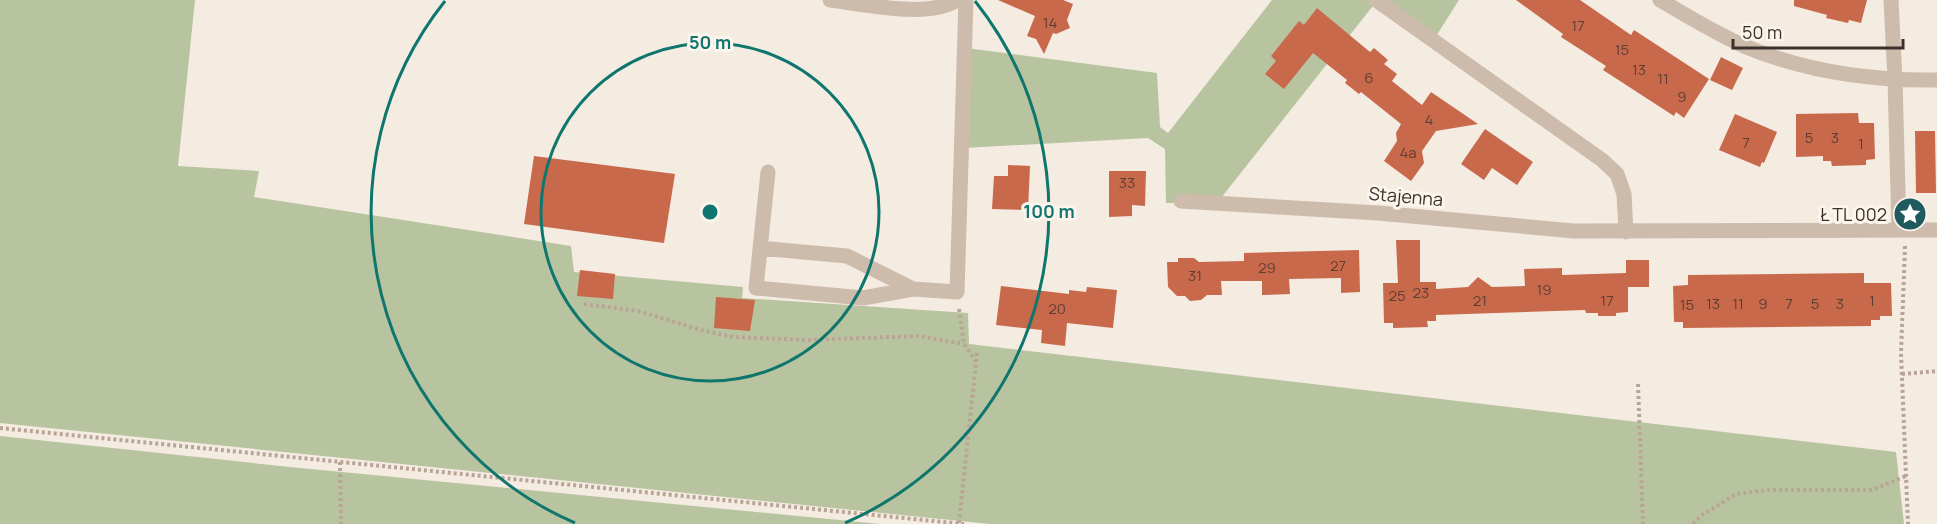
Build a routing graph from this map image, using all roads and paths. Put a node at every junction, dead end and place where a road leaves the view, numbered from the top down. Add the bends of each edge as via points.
1 (830, 0) edge
2 (957, 0) edge
3 (966, 0) edge
4 (1376, 0) edge
5 (1660, 0) edge
6 (1891, 0) edge
7 (1895, 80) junction
8 (1937, 80) edge
9 (768, 172) dead end
10 (1181, 201) dead end
11 (1902, 230) junction
12 (1937, 230) edge
13 (1626, 232) junction
14 (760, 248) junction
15 (913, 289) junction
16 (957, 292) junction
17 (584, 304) dead end
18 (964, 344) junction
19 (977, 353) dead end
20 (976, 361) junction
21 (1937, 371) edge
22 (1902, 374) junction
23 (1638, 384) dead end
24 (0, 428) edge
25 (340, 462) junction
26 (1906, 476) junction
27 (341, 524) edge
28 (959, 524) edge
29 (964, 524) edge
30 (1642, 524) edge
31 (1693, 524) edge
32 (1908, 524) edge

1 - 2 street via 926,10
3 - 16 street
4 - 13 street via 1602,160 1617,174 1624,194
5 - 7 street via 1744,46 1787,62 1821,71
6 - 7 street
7 - 8 street
7 - 11 street
9 - 14 street
10 - 13 street, Stajenna
11 - 12 street, Stajenna
11 - 13 street, Stajenna
11 - 22 path
14 - 15 street via 848,256
14 - 15 street via 756,288 863,298
15 - 16 street
16 - 18 path
17 - 18 path via 638,311 733,337 806,340 919,336
18 - 20 path
19 - 20 path
20 - 28 path
21 - 22 path
22 - 26 path
23 - 30 path
24 - 25 path
25 - 27 path
25 - 28 path
26 - 31 path via 1872,490 1768,490 1736,494
26 - 32 path
28 - 29 path

